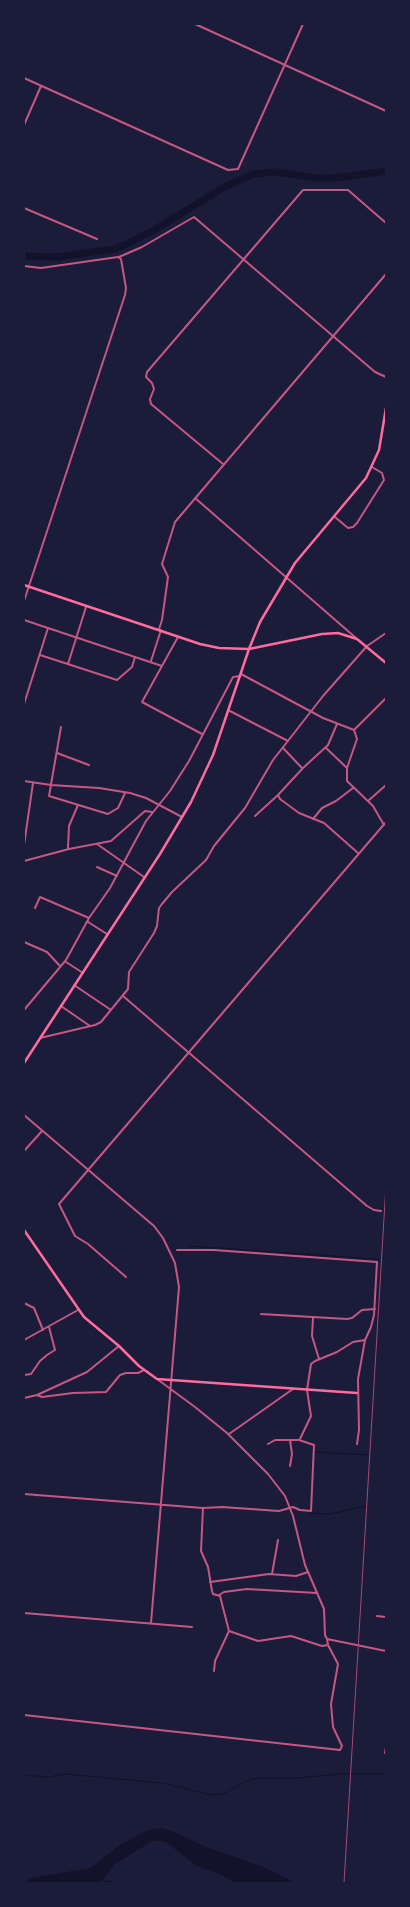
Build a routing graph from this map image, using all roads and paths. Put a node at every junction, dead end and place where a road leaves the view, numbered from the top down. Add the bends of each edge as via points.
1 (195, 24) edge
2 (304, 24) edge
3 (285, 65) junction
4 (24, 78) edge
5 (41, 86) junction
6 (386, 111) edge
7 (24, 125) edge
8 (24, 208) edge
9 (386, 223) edge
10 (97, 239) dead end
11 (119, 257) junction
12 (244, 260) junction
13 (24, 266) edge
14 (386, 274) edge
15 (333, 336) junction
16 (386, 376) edge
17 (386, 408) edge
18 (385, 427) edge
19 (223, 464) junction
20 (372, 467) junction
21 (195, 498) junction
22 (334, 517) junction
23 (286, 577) junction
24 (24, 585) edge
25 (28, 587) junction
26 (24, 601) edge
27 (87, 606) junction
28 (24, 620) edge
29 (48, 628) junction
30 (160, 630) junction
31 (386, 633) edge
32 (178, 636) junction
33 (77, 637) junction
34 (357, 639) junction
35 (367, 646) junction
36 (248, 649) junction
37 (40, 655) junction
38 (135, 657) junction
39 (151, 662) junction
40 (386, 663) edge
41 (68, 664) junction
42 (162, 666) junction
43 (240, 675) junction
44 (386, 698) edge
45 (24, 704) edge
46 (228, 710) junction
47 (312, 711) junction
48 (337, 724) junction
49 (61, 727) dead end
50 (354, 730) junction
51 (203, 734) junction
52 (288, 741) junction
53 (283, 748) junction
54 (326, 748) junction
55 (57, 753) junction
56 (89, 765) dead end
57 (303, 768) junction
58 (347, 768) junction
59 (24, 781) edge
60 (33, 783) junction
61 (51, 785) junction
62 (386, 785) edge
63 (353, 788) junction
64 (125, 792) junction
65 (278, 796) junction
66 (368, 801) junction
67 (158, 803) junction
68 (78, 805) junction
69 (152, 812) junction
70 (255, 816) dead end
71 (182, 817) junction
72 (313, 819) junction
73 (386, 822) edge
74 (384, 825) junction
75 (24, 844) edge
76 (97, 844) junction
77 (68, 849) junction
78 (359, 854) junction
79 (24, 861) edge
80 (123, 864) junction
81 (98, 867) dead end
82 (116, 876) junction
83 (145, 877) junction
84 (35, 908) dead end
85 (89, 918) junction
86 (87, 921) junction
87 (107, 934) junction
88 (24, 942) edge
89 (65, 961) junction
90 (60, 966) junction
91 (83, 973) junction
92 (74, 985) junction
93 (123, 996) junction
94 (61, 1006) junction
95 (24, 1010) edge
96 (111, 1010) junction
97 (91, 1026) junction
98 (40, 1038) junction
99 (189, 1053) junction
100 (24, 1063) edge
101 (24, 1115) edge
102 (42, 1131) junction
103 (24, 1151) edge
104 (88, 1170) junction
105 (381, 1211) dead end
106 (24, 1230) edge
107 (176, 1250) dead end
108 (126, 1277) dead end
109 (24, 1303) edge
110 (78, 1310) junction
111 (374, 1310) junction
112 (261, 1314) dead end
113 (313, 1317) junction
114 (49, 1327) junction
115 (43, 1330) junction
116 (24, 1340) edge
117 (365, 1340) junction
118 (119, 1346) junction
119 (320, 1359) junction
120 (144, 1370) junction
121 (24, 1375) edge
122 (157, 1379) junction
123 (172, 1381) junction
124 (169, 1388) junction
125 (293, 1389) junction
126 (307, 1390) junction
127 (357, 1393) junction
128 (37, 1394) junction
129 (24, 1398) edge
130 (228, 1434) junction
131 (290, 1440) junction
132 (299, 1440) junction
133 (268, 1444) dead end
134 (358, 1444) dead end
135 (290, 1466) dead end
136 (24, 1494) edge
137 (160, 1504) junction
138 (203, 1508) junction
139 (290, 1508) junction
140 (278, 1540) dead end
141 (308, 1572) junction
142 (272, 1574) junction
143 (210, 1582) junction
144 (317, 1593) junction
145 (219, 1594) junction
146 (24, 1613) edge
147 (377, 1616) dead end
148 (386, 1617) edge
149 (151, 1623) junction
150 (192, 1627) dead end
151 (229, 1631) junction
152 (327, 1640) junction
153 (328, 1645) junction
154 (386, 1651) edge
155 (214, 1671) dead end
156 (24, 1715) edge
157 (386, 1747) edge
158 (385, 1753) edge

1 - 3 street
2 - 3 street
3 - 5 street via 238,169 228,170
3 - 6 street
4 - 5 street
5 - 7 street
8 - 10 street
9 - 12 street via 348,190 305,190
11 - 12 street via 194,217
11 - 13 street via 41,268
11 - 25 street via 125,295
12 - 15 street
12 - 19 street via 146,374 153,386 151,404
14 - 15 street
15 - 16 street via 375,372
15 - 19 street
17 - 18 main road
18 - 20 main road
19 - 21 street
20 - 22 main road
20 - 22 street via 382,474 384,480 357,523 348,528
21 - 23 street
21 - 30 street via 174,522 163,560 168,578
22 - 23 main road
23 - 34 street
23 - 36 main road
24 - 25 main road
25 - 26 street
25 - 27 main road
27 - 30 main road
27 - 33 street
28 - 29 street
29 - 33 street
29 - 37 street
30 - 32 main road
30 - 39 street
31 - 35 street
32 - 36 main road via 218,648
32 - 42 street
33 - 38 street
33 - 41 street
34 - 35 main road
34 - 36 main road via 322,634
35 - 40 main road
35 - 47 street
36 - 43 main road
37 - 41 street
37 - 45 street
38 - 39 street
38 - 41 street via 132,668 117,680
39 - 42 street
42 - 51 street via 142,702
43 - 46 main road
43 - 47 street
43 - 51 street via 233,677
44 - 50 street
46 - 52 street
46 - 71 main road via 205,774
47 - 48 street
47 - 52 street
48 - 50 street
48 - 54 street
49 - 55 street
50 - 58 street via 357,739
51 - 67 street via 179,776
52 - 53 street
53 - 57 street
53 - 93 street via 209,857 162,904 158,911 158,926 129,972 129,986
54 - 57 street
54 - 58 street
55 - 56 street
55 - 61 street
57 - 65 street
58 - 63 street via 347,781
59 - 60 street
60 - 61 street
60 - 75 street
61 - 64 street
61 - 68 street via 49,796
62 - 66 street
63 - 66 street
63 - 72 street via 322,808
64 - 67 street
64 - 68 street via 118,808 108,814
65 - 70 street
65 - 72 street via 299,813
66 - 74 street
67 - 69 street
67 - 71 street
68 - 77 street via 69,826
69 - 76 street via 145,811 116,838
69 - 80 street
71 - 83 main road
72 - 78 street via 331,828
73 - 74 street
74 - 78 street
76 - 77 street
76 - 80 street
77 - 79 street
78 - 99 street
80 - 82 street
80 - 83 street
81 - 82 street
82 - 85 street
83 - 87 main road
84 - 85 street via 40,897
85 - 86 street
86 - 87 street
86 - 89 street
87 - 91 main road
88 - 90 street via 47,952
89 - 90 street
89 - 91 street
90 - 95 street
91 - 92 main road
92 - 94 main road
92 - 96 street
93 - 96 street
93 - 99 street
94 - 97 street
94 - 98 main road
96 - 97 street via 101,1022
97 - 98 street
98 - 100 main road
99 - 104 street
99 - 105 street via 370,1208
101 - 102 street
102 - 103 street
102 - 104 street
104 - 108 street via 60,1207 75,1236
104 - 123 street via 154,1226 176,1263 179,1287
106 - 110 main road
107 - 111 street via 377,1262
109 - 115 street via 34,1308
110 - 114 street
110 - 118 main road
111 - 113 street via 362,1310 347,1319
111 - 117 street
112 - 113 street
113 - 119 street via 312,1336
114 - 115 street
114 - 121 street via 55,1350 47,1354 31,1374
115 - 116 street
117 - 119 street via 353,1342
117 - 127 street
118 - 120 main road
118 - 128 street via 88,1372
119 - 126 street via 310,1368
120 - 122 main road
120 - 128 street via 120,1375 106,1392 42,1397
122 - 123 main road
122 - 124 street
123 - 124 street
123 - 125 main road
124 - 130 street
124 - 137 street
125 - 126 main road
125 - 130 street
126 - 127 main road
126 - 132 street via 311,1416
127 - 134 street
128 - 129 street
130 - 139 street via 268,1474
131 - 132 street
131 - 133 street via 275,1440
131 - 135 street
132 - 139 street via 314,1447 311,1511
136 - 137 street
137 - 138 street
137 - 149 street
138 - 139 street via 279,1511
138 - 143 street via 201,1551
139 - 141 street
140 - 142 street
141 - 142 street via 288,1576
141 - 144 street
142 - 143 street
143 - 145 street via 213,1594
144 - 145 street via 247,1589
144 - 152 street via 324,1610
145 - 151 street
146 - 149 street
147 - 148 street
149 - 150 street
151 - 153 street via 258,1640 291,1636 319,1646
151 - 155 street via 215,1661
152 - 153 street
152 - 154 street
153 - 156 street via 338,1664 331,1704 333,1727 342,1746 340,1750
157 - 158 street

